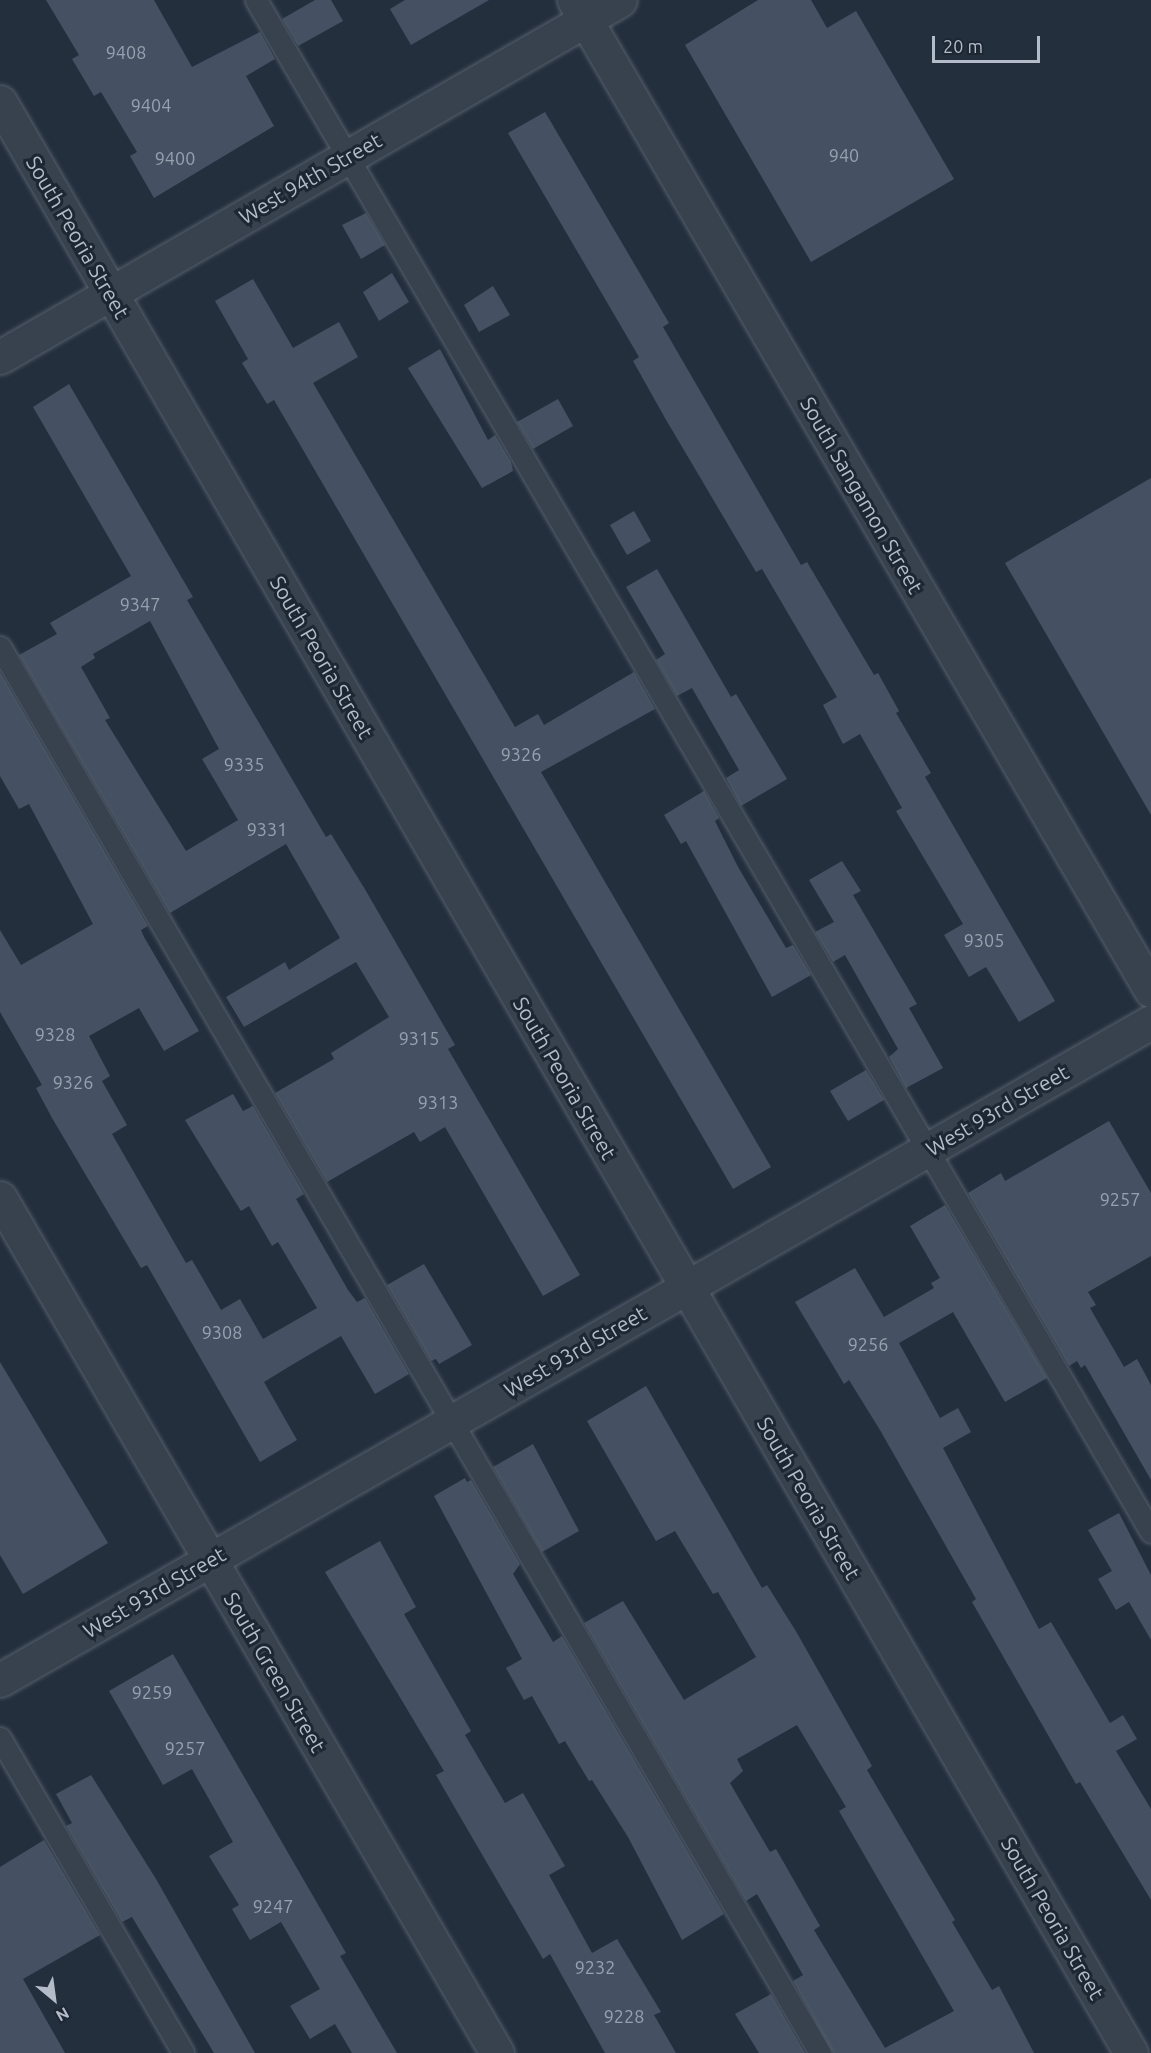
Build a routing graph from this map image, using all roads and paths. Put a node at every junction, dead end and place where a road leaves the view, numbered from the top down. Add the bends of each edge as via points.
1 (256, 0) edge
2 (620, 0) edge
3 (579, 10) edge
4 (0, 102) edge
5 (348, 156) junction
6 (111, 293) junction
7 (0, 357) edge
8 (0, 646) edge
9 (1151, 990) edge
10 (1151, 1022) edge
11 (928, 1150) junction
12 (0, 1197) edge
13 (687, 1287) junction
14 (452, 1422) junction
15 (1151, 1532) edge
16 (210, 1560) junction
17 (0, 1680) edge
18 (0, 1738) edge
19 (183, 2053) edge
20 (497, 2053) edge
21 (820, 2053) edge
22 (1131, 2053) edge

1 - 5 lane
2 - 3 street, West 94th Street
3 - 5 street, West 94th Street
3 - 9 street, South Sangamon Street
4 - 6 street, South Peoria Street
5 - 6 street, West 94th Street
5 - 11 lane
6 - 7 street, West 94th Street
6 - 13 street, South Peoria Street
8 - 14 lane
10 - 11 street, West 93rd Street
11 - 13 street, West 93rd Street
11 - 15 lane
12 - 16 street, South Green Street
13 - 14 street, West 93rd Street
13 - 22 street, South Peoria Street
14 - 16 street, West 93rd Street
14 - 21 lane
16 - 17 street, West 93rd Street
16 - 20 street, South Green Street
18 - 19 lane

